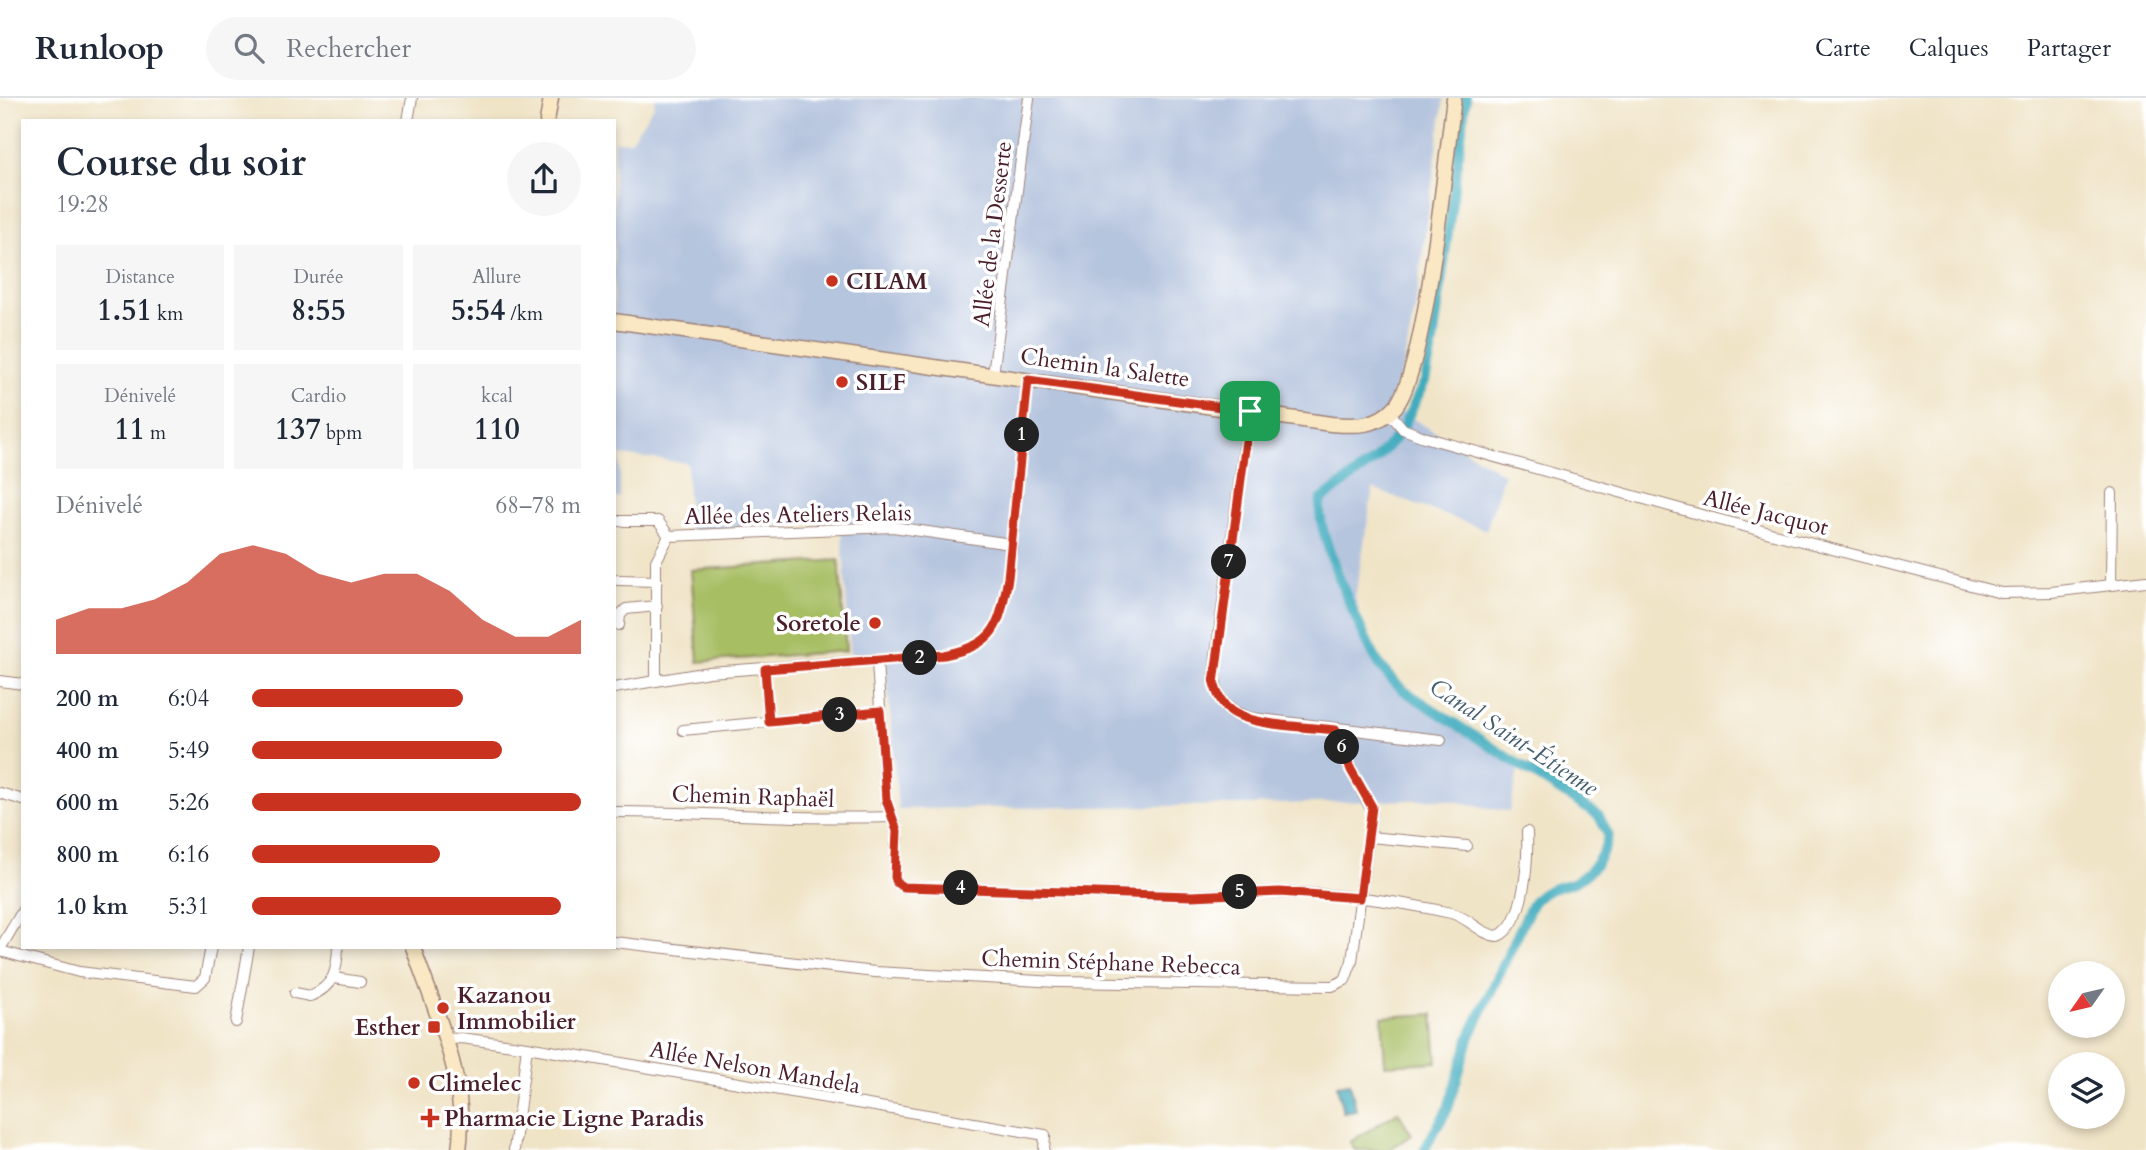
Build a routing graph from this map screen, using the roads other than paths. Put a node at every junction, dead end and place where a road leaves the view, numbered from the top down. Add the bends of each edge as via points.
1 (412, 98) edge
2 (551, 98) edge
3 (1030, 98) edge
4 (1454, 98) edge
5 (408, 119) edge
6 (547, 119) edge
7 (616, 321) edge
8 (993, 375) junction
9 (1028, 380) junction
10 (1250, 411) junction
11 (1390, 412) junction
12 (2112, 494) dead end
13 (616, 521) edge
14 (669, 536) junction
15 (1011, 544) junction
16 (618, 580) dead end
17 (657, 581) junction
18 (2146, 581) edge
19 (2111, 584) junction
20 (657, 607) junction
21 (618, 625) dead end
22 (877, 662) junction
23 (765, 669) junction
24 (0, 681) edge
25 (656, 681) junction
26 (21, 684) edge
27 (616, 688) edge
28 (880, 711) junction
29 (769, 722) junction
30 (683, 730) dead end
31 (1336, 730) junction
32 (1441, 740) dead end
33 (0, 793) edge
34 (21, 799) edge
35 (616, 812) edge
36 (891, 817) junction
37 (1527, 832) dead end
38 (1369, 837) junction
39 (1467, 846) dead end
40 (1360, 898) junction
41 (21, 913) edge
42 (616, 942) edge
43 (211, 949) edge
44 (249, 949) edge
45 (338, 949) edge
46 (414, 949) edge
47 (0, 950) edge
48 (334, 978) junction
49 (360, 982) dead end
50 (295, 993) dead end
51 (236, 1022) dead end
52 (444, 1040) junction
53 (527, 1047) junction
54 (459, 1150) edge
55 (514, 1150) edge
56 (1044, 1150) edge

1 - 5 street
2 - 6 street
3 - 8 street, Allée de la Desserte
4 - 11 street via 1417,352 1402,396
7 - 8 street, Chemin la Salette
8 - 9 street, Chemin la Salette
9 - 10 street, Chemin la Salette
9 - 15 street
10 - 11 street, Chemin la Salette via 1352,426 1371,424
10 - 31 street via 1214,683 1221,701 1234,713
11 - 19 street, Allée Jacquot via 1403,429 1424,437 2001,593
12 - 19 street
13 - 14 street via 658,522
14 - 15 street, Allée des Ateliers Relais via 893,527
14 - 17 street via 656,561
15 - 22 street via 1003,605 990,636 971,649
16 - 17 street
17 - 20 street
18 - 19 street, Allée Jacquot
20 - 21 street via 626,609
20 - 25 street
22 - 23 street
22 - 28 street
23 - 25 street
23 - 29 street
24 - 26 street
25 - 27 street
28 - 29 street
28 - 36 street
29 - 30 street
31 - 32 street
31 - 38 street, Chemin Stéphane Rebecca via 1372,807
33 - 34 street
35 - 36 street, Chemin Raphaël via 817,820
36 - 40 street via 897,831 895,877 903,887 1192,896 1280,892
37 - 40 street via 1525,886 1503,934 1487,933 1453,913
38 - 39 street
38 - 40 street, Chemin Stéphane Rebecca
40 - 42 street, Chemin Stéphane Rebecca via 1350,971 1343,981 1326,988 1057,982 875,972
41 - 47 street
43 - 47 street via 205,978 196,986 79,972
44 - 51 street
45 - 48 street
46 - 52 street
48 - 49 street
48 - 50 street via 315,994
52 - 53 street, Allée Nelson Mandela
52 - 54 street via 461,1097
53 - 55 street
53 - 56 street, Allée Nelson Mandela via 1045,1135

